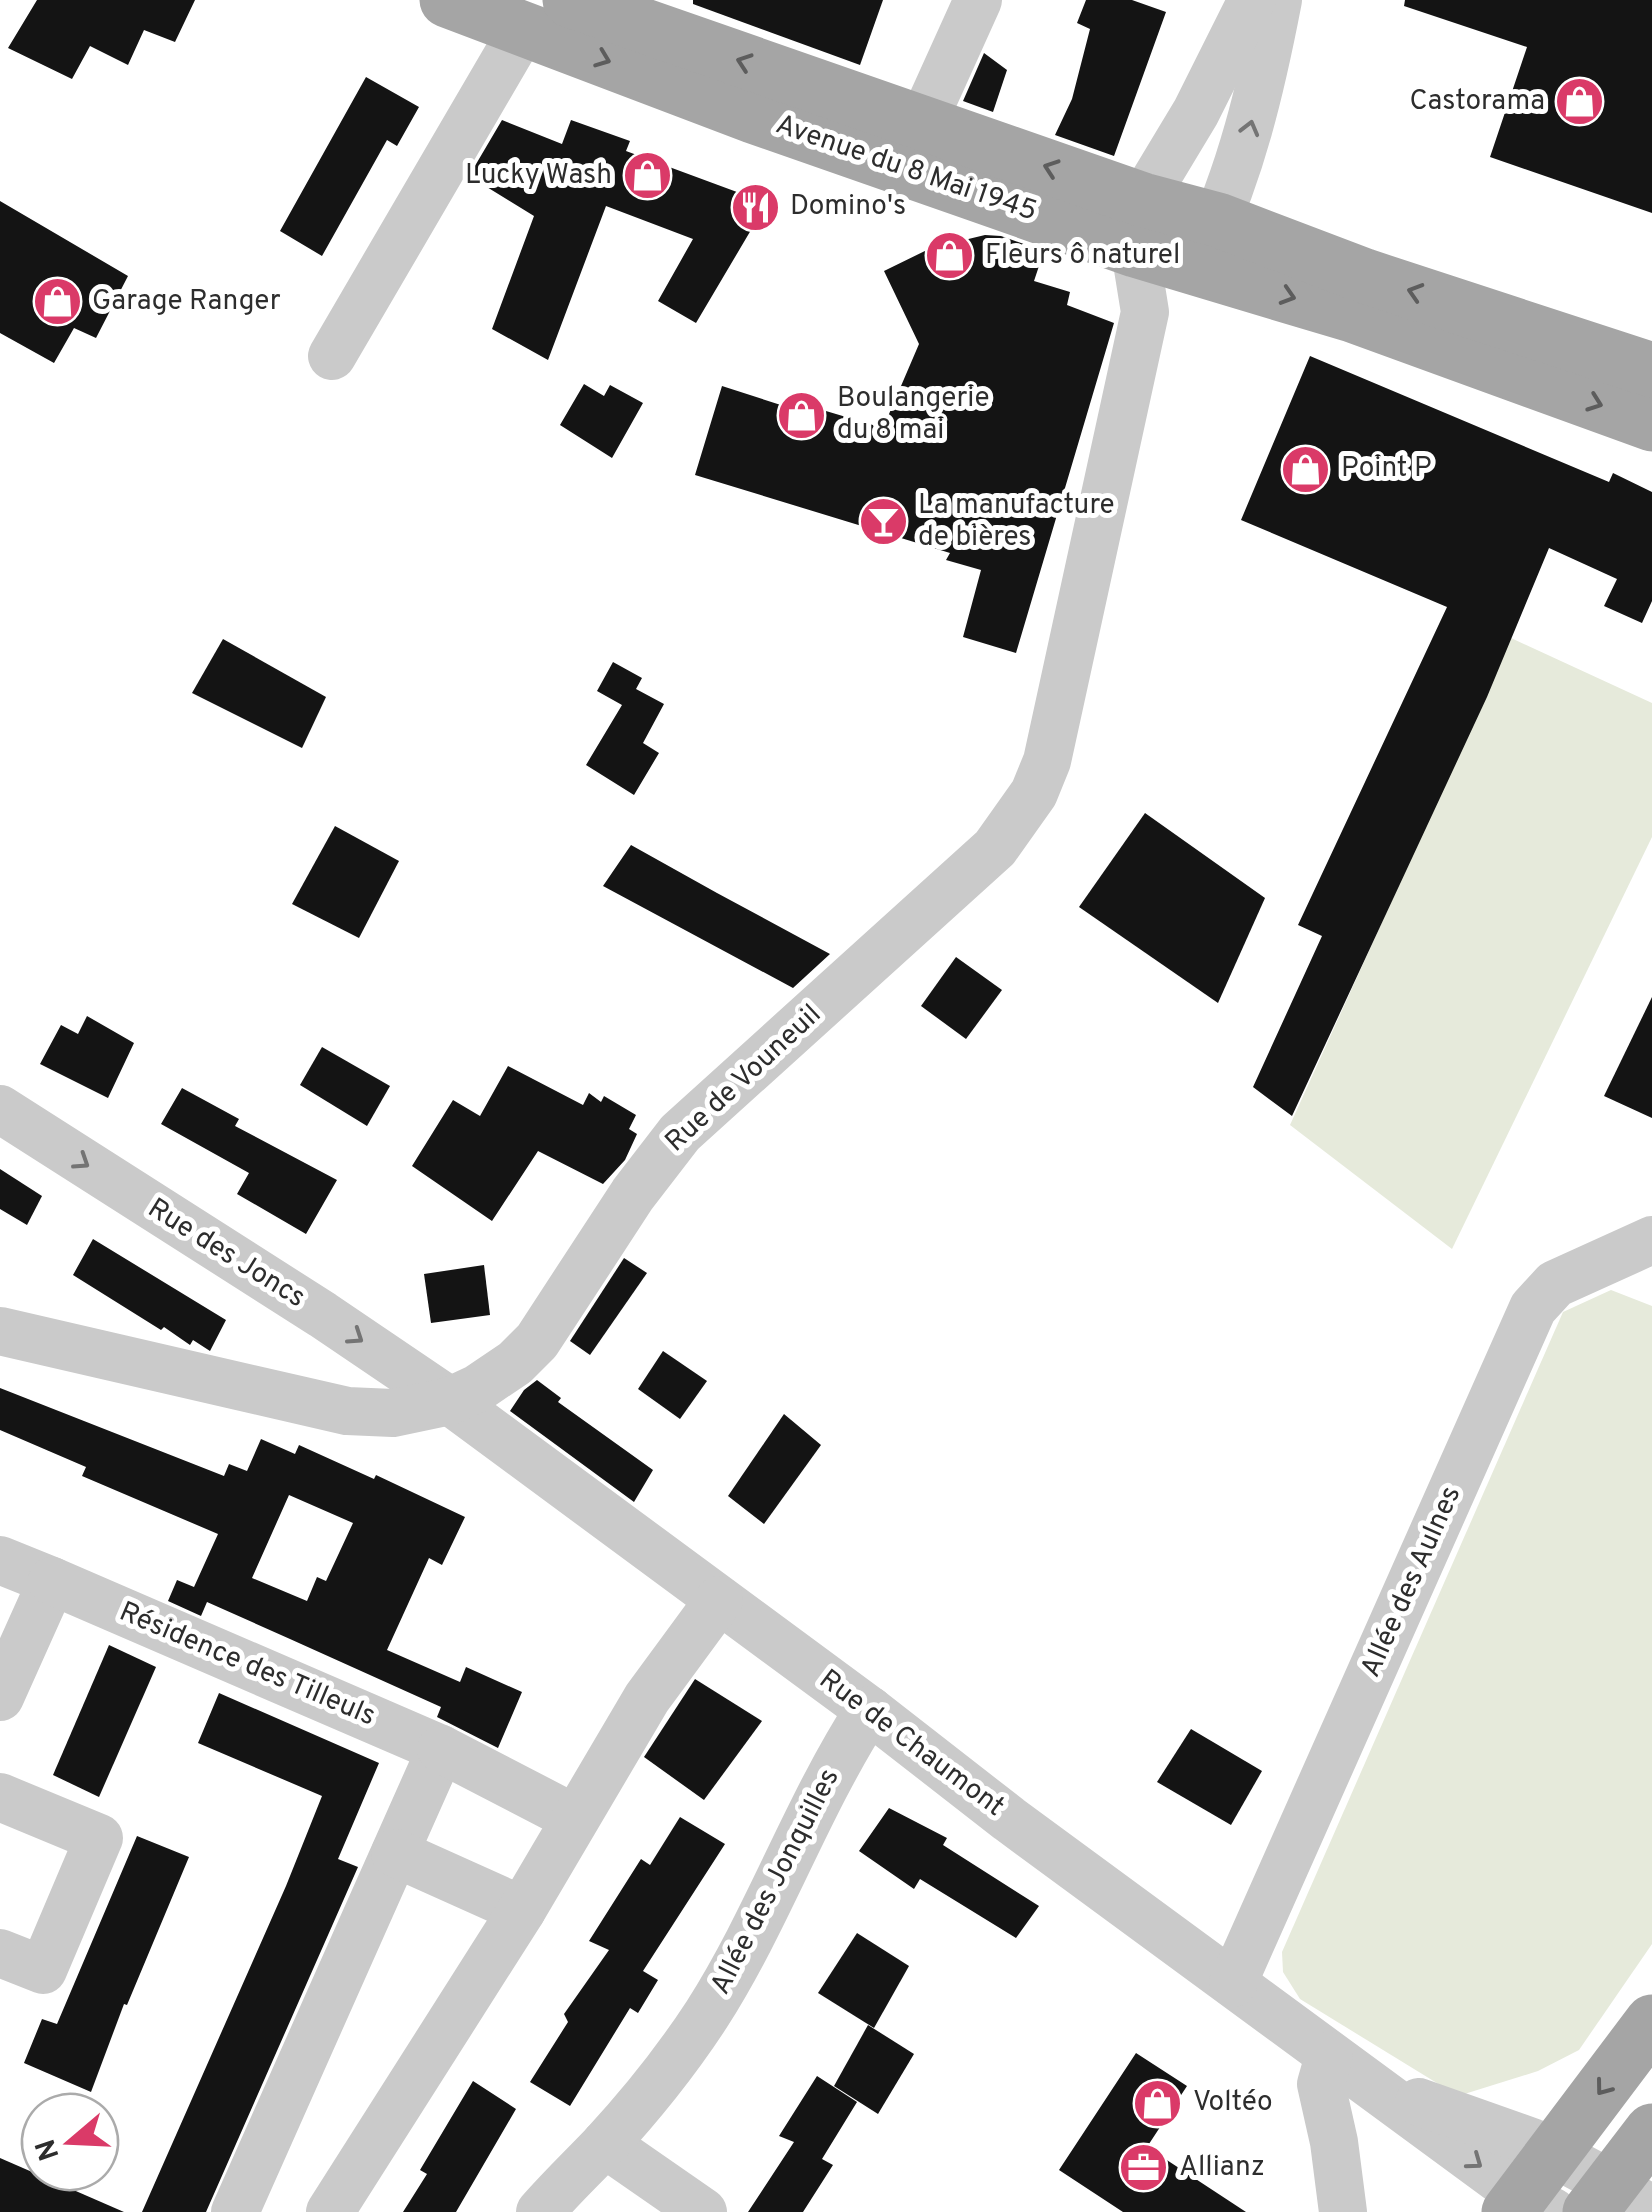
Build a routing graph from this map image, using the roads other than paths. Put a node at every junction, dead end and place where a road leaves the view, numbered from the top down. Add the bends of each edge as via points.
1 (446, 0) edge
2 (570, 0) edge
3 (978, 0) edge
4 (1252, 0) edge
5 (1278, 0) edge
6 (524, 29) junction
7 (922, 124) junction
8 (1139, 225) junction
9 (1206, 244) junction
10 (1146, 312) junction
11 (332, 356) dead end
12 (1652, 370) edge
13 (1652, 424) edge
14 (0, 1109) edge
15 (1652, 1240) edge
16 (0, 1331) edge
17 (450, 1401) junction
18 (0, 1560) edge
19 (52, 1581) junction
20 (719, 1600) junction
21 (0, 1697) edge
22 (869, 1710) junction
23 (441, 1749) junction
24 (0, 1797) edge
25 (574, 1818) junction
26 (395, 1853) junction
27 (522, 1910) junction
28 (0, 1952) edge
29 (1234, 1983) junction
30 (1652, 2022) edge
31 (1329, 2056) junction
32 (1652, 2131) edge
33 (604, 2144) junction
34 (1534, 2194) edge
35 (1618, 2202) edge
36 (234, 2212) edge
37 (330, 2212) edge
38 (540, 2212) edge
39 (704, 2212) edge
40 (1343, 2212) edge

1 - 6 main road, Avenue du 8 Mai 1945
7 -> 2 main road, Avenue du 8 Mai 1945
3 - 7 street
4 - 8 street
9 -> 5 street via 1249,131
6 -> 8 main road, Avenue du 8 Mai 1945 via 753,116
6 - 11 street
8 -> 7 main road, Avenue du 8 Mai 1945
8 - 9 main road, Avenue du 8 Mai 1945
8 - 10 street, Rue de Vouneuil
9 - 10 street
12 -> 9 main road, Avenue du 8 Mai 1945 via 1365,276
9 -> 13 main road, Avenue du 8 Mai 1945 via 1352,315
10 - 17 street, Rue de Vouneuil via 1047,761 1034,794 995,848 680,1133 538,1342 495,1377
14 -> 17 street, Rue des Joncs
15 - 29 street, Allée des Aulnes via 1555,1284 1533,1308
16 - 17 street, Rue de Vouneuil via 347,1411 393,1412
17 - 20 street, Rue de Chaumont
18 - 19 street, Résidence des Tilleuls
19 - 21 street
19 - 23 street, Résidence des Tilleuls
20 - 22 street, Rue de Chaumont
20 - 25 street via 647,1698
22 - 29 street, Rue de Chaumont
22 - 33 street, Allée des Jonquilles via 707,2013
23 - 25 street, Résidence des Tilleuls
23 - 26 street
24 - 28 street via 99,1838 43,1970
25 - 27 street
26 - 27 street
26 - 36 street
27 - 37 street
29 - 31 street, Rue de Chaumont
30 -> 34 main road
31 - 34 street, Rue de Chaumont via 1373,2086 1532,2142
31 - 40 street via 1321,2084
32 - 35 main road
33 - 38 street, Allée des Jonquilles
33 - 39 street
34 - 35 street, Rue de Chaumont

